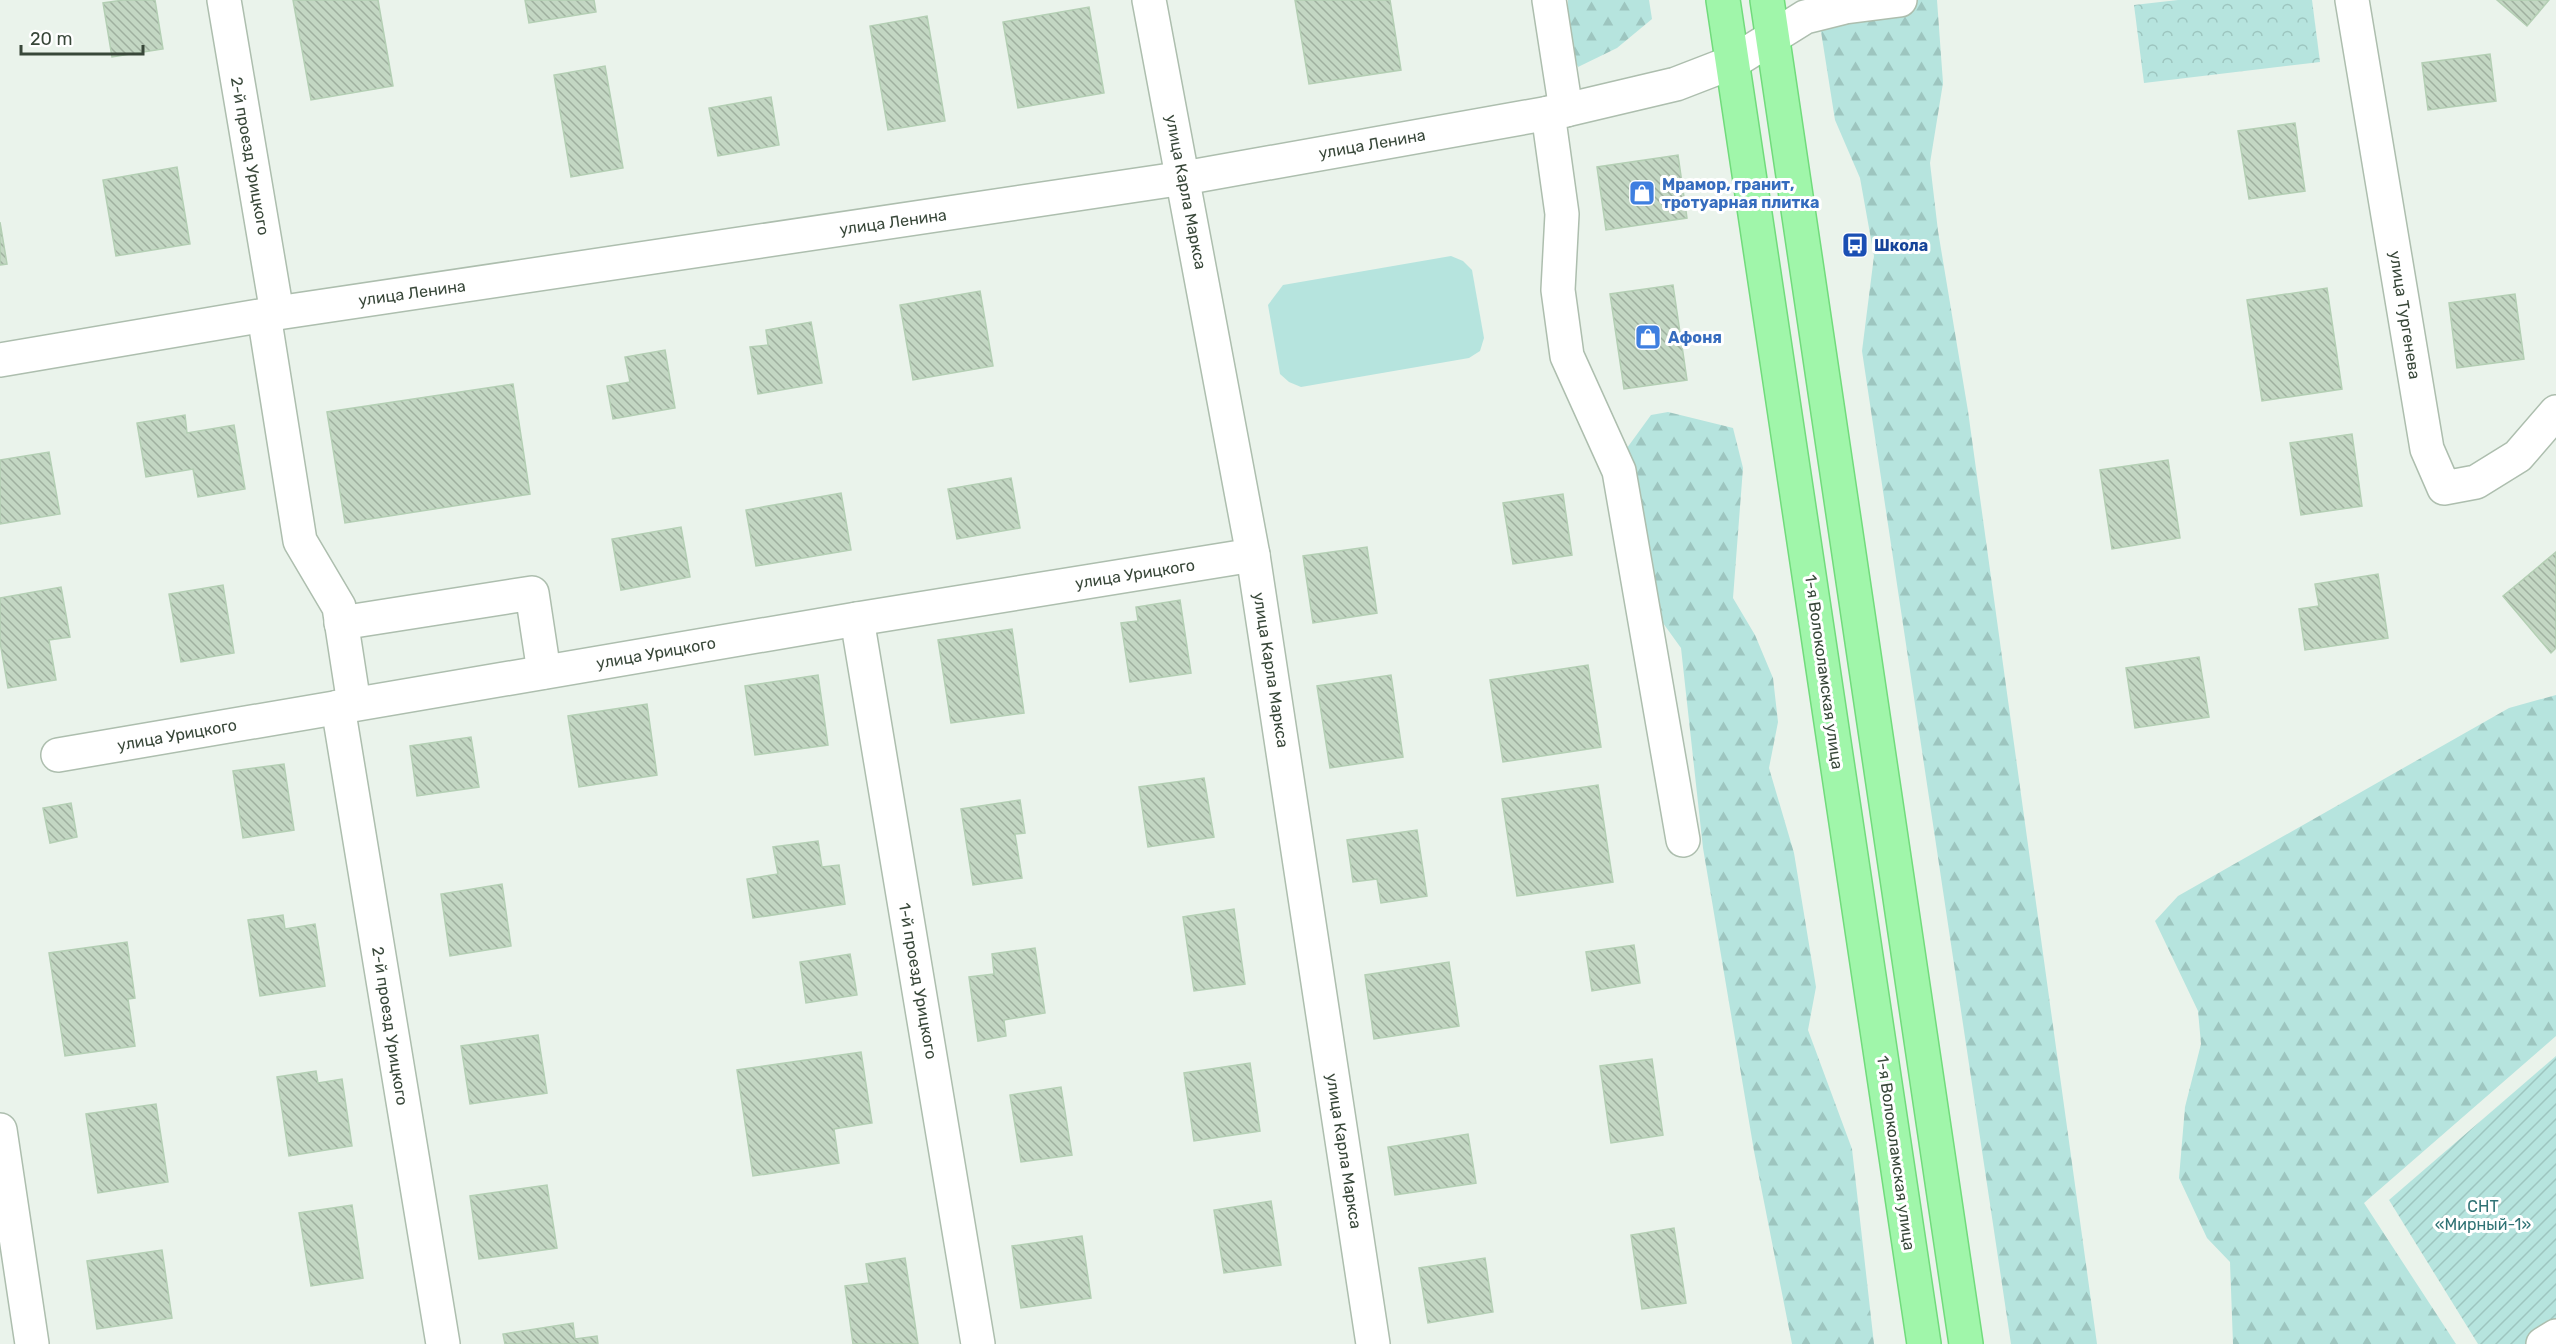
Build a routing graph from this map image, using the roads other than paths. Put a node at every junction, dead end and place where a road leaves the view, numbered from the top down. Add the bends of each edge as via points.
1 (224, 0) edge
2 (1149, 0) edge
3 (1549, 0) edge
4 (1723, 0) edge
5 (1767, 0) edge
6 (1900, 0) edge
7 (2352, 0) edge
8 (1772, 36) junction
9 (1733, 62) junction
10 (1557, 111) junction
11 (1184, 178) junction
12 (270, 314) junction
13 (0, 360) edge
14 (2556, 412) edge
15 (1253, 555) junction
16 (857, 618) junction
17 (341, 623) junction
18 (544, 672) junction
19 (346, 706) junction
20 (58, 755) dead end
21 (1683, 840) dead end
22 (0, 1130) edge
23 (2556, 1336) edge
24 (32, 1344) edge
25 (443, 1344) edge
26 (978, 1344) edge
27 (1373, 1344) edge
28 (1924, 1344) edge
29 (1966, 1344) edge
30 (2543, 1344) edge

1 - 12 street, 2-й проезд Урицкого
2 - 11 street, улица Карла Маркса
3 - 10 street
4 - 9 main road, 1-я Волоколамская улица
5 - 8 main road
6 - 8 street, улица Ленина via 1805,17
7 - 14 street, улица Тургенева via 2427,449 2444,488 2476,482 2518,456
8 - 9 street, улица Ленина
8 - 29 main road
9 - 10 street, улица Ленина via 1676,84
9 - 28 main road, 1-я Волоколамская улица
10 - 11 street, улица Ленина
10 - 21 street via 1562,214 1558,291 1567,356 1619,471
11 - 12 street, улица Ленина
11 - 15 street, улица Карла Маркса
12 - 13 street, улица Ленина
12 - 17 street, 2-й проезд Урицкого via 300,541 339,607
15 - 16 street, улица Урицкого
15 - 27 street, улица Карла Маркса
16 - 18 street, улица Урицкого
16 - 26 street, 1-й проезд Урицкого
17 - 18 street via 532,593
17 - 19 street, 2-й проезд Урицкого
18 - 19 street, улица Урицкого
19 - 20 street, улица Урицкого
19 - 25 street, 2-й проезд Урицкого
22 - 24 street
23 - 30 street

